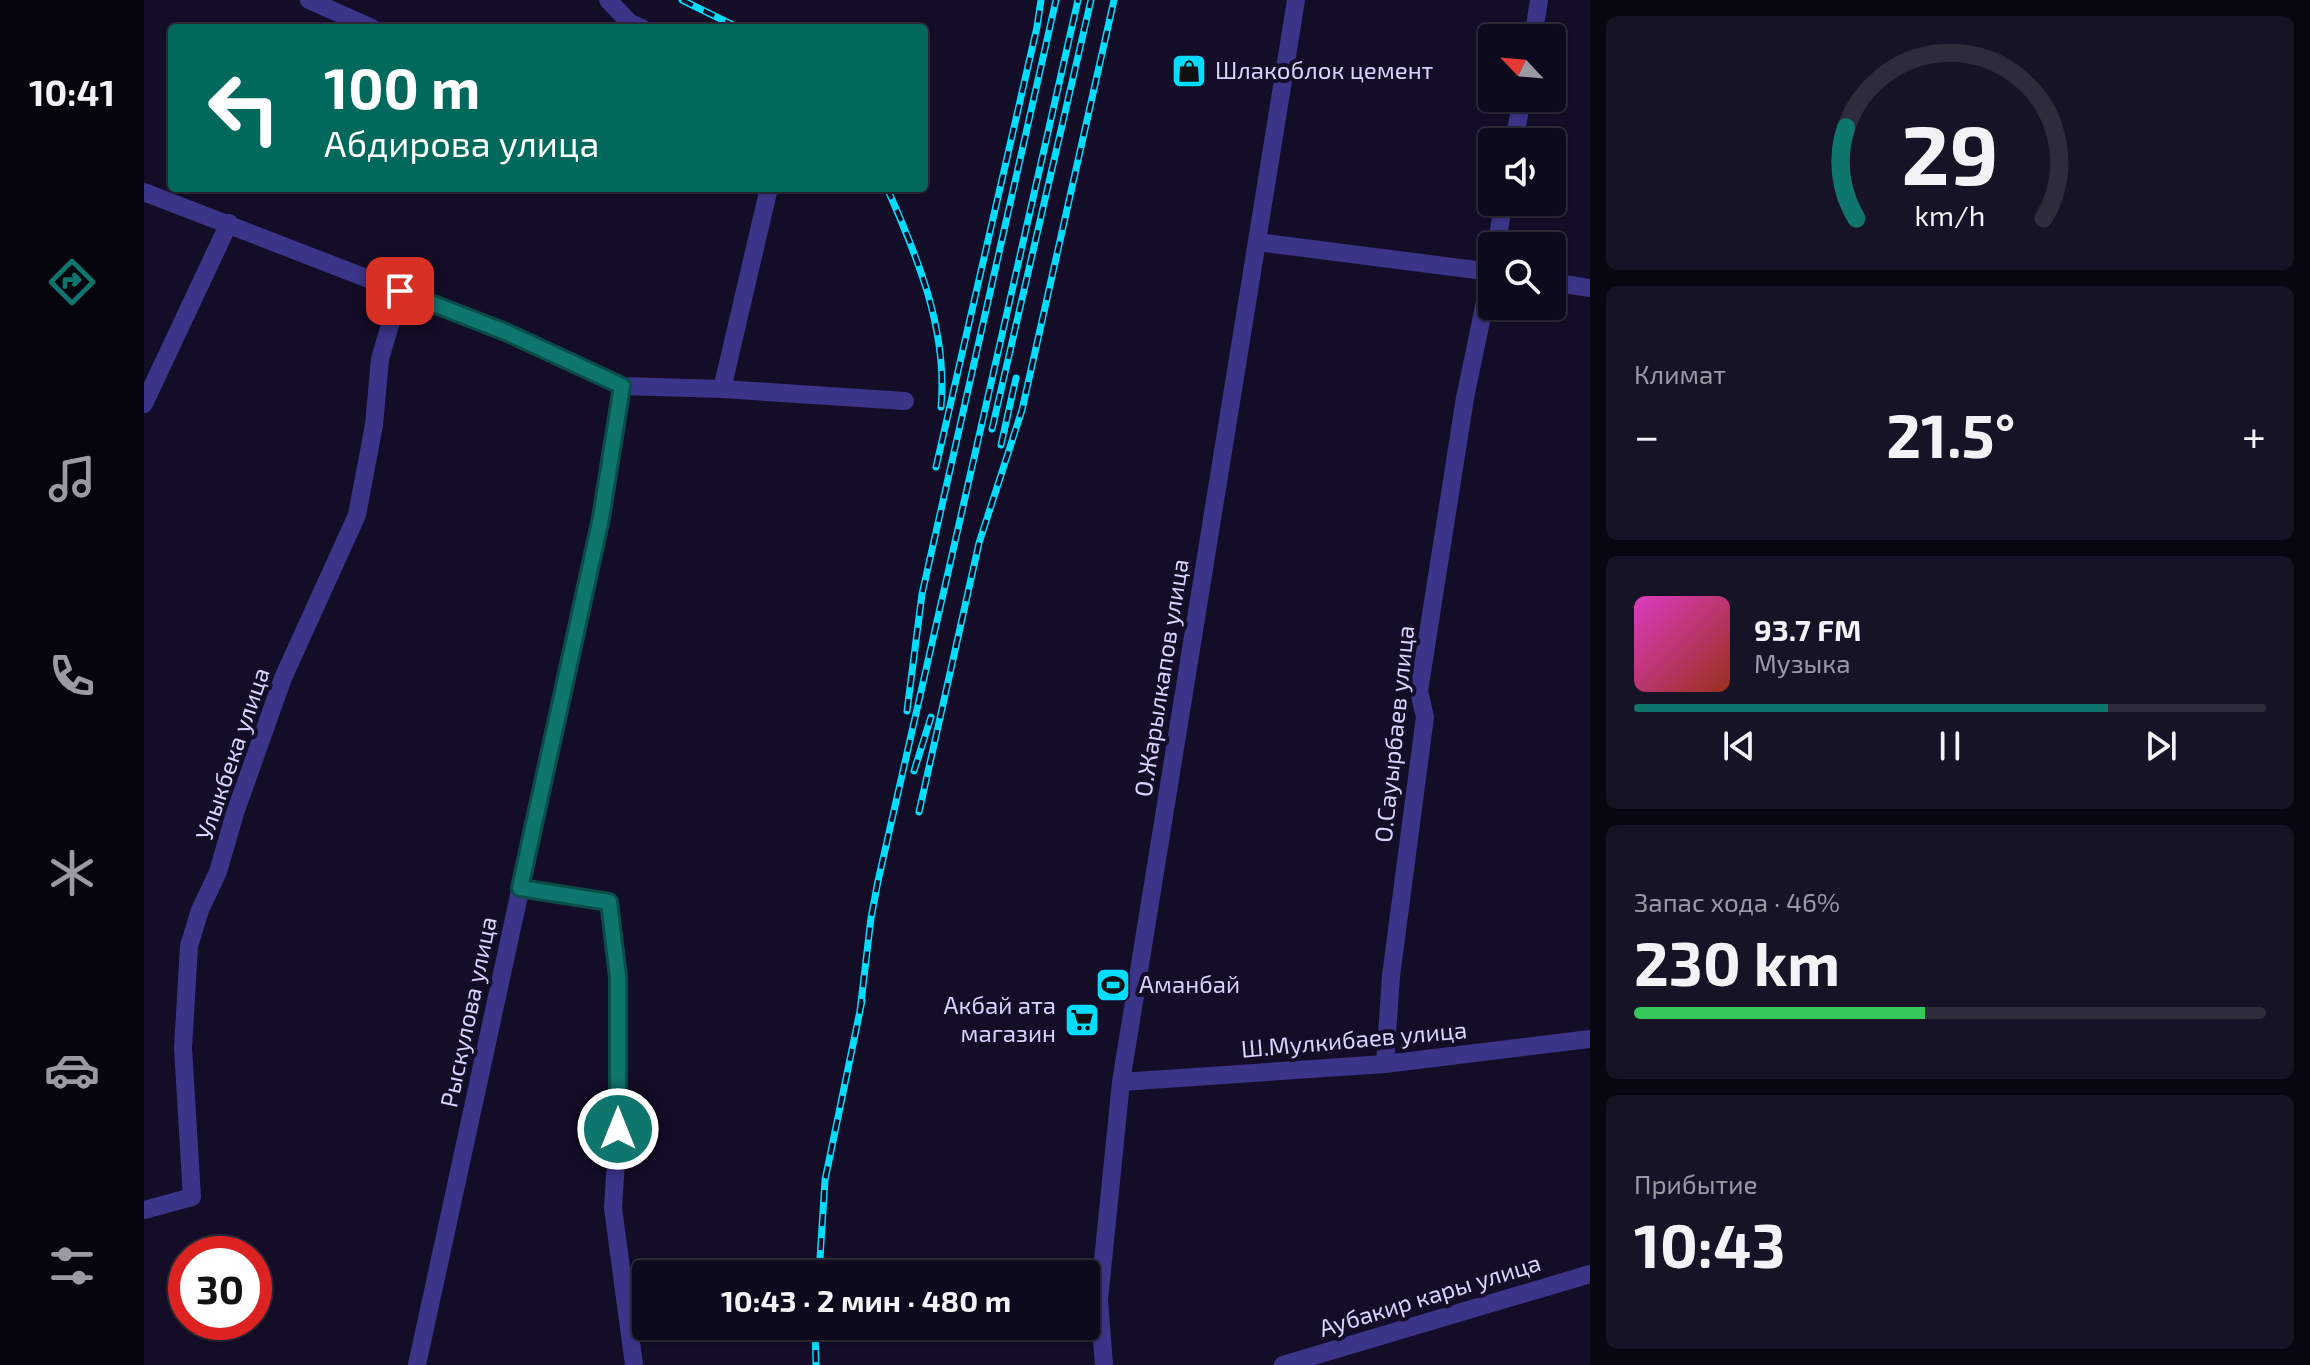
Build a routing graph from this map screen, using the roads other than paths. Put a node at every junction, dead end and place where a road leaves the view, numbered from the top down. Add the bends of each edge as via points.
1 (309, 0) edge
2 (608, 0) edge
3 (1296, 0) edge
4 (1539, 0) edge
5 (363, 24) edge
6 (632, 24) edge
7 (1535, 24) edge
8 (144, 192) edge
9 (762, 192) edge
10 (229, 223) junction
11 (1257, 242) junction
12 (1478, 269) edge
13 (1566, 284) edge
14 (1590, 288) edge
15 (400, 291) junction
16 (1482, 320) edge
17 (622, 386) junction
18 (722, 389) junction
19 (905, 401) dead end
20 (144, 404) edge
21 (520, 888) junction
22 (1590, 1039) edge
23 (1385, 1064) junction
24 (1121, 1082) junction
25 (144, 1210) edge
26 (1590, 1274) edge
27 (417, 1365) edge
28 (634, 1365) edge
29 (1104, 1365) edge
30 (1283, 1365) edge

1 - 5 street
2 - 6 street
3 - 11 street, О.Жарылкапов улица
4 - 7 street
8 - 10 street
9 - 18 street
10 - 15 street
10 - 20 street
11 - 12 street
11 - 24 street, О.Жарылкапов улица
13 - 14 street
15 - 17 street
15 - 25 street, Улыкбека улица via 380,359 357,515 283,678 189,946 183,1048 192,1197
16 - 23 street, О.Сауырбаев улица via 1419,691 1425,717 1391,976
17 - 18 street
17 - 21 street, Рыскулова улица via 601,518
18 - 19 street
21 - 27 street, Рыскулова улица
21 - 28 street via 609,902 618,977 613,1208
22 - 23 street, Ш.Мулкибаев улица
23 - 24 street, Ш.Мулкибаев улица
24 - 29 street, О.Жарылкапов улица via 1099,1300
26 - 30 street, Аубакир кары улица

